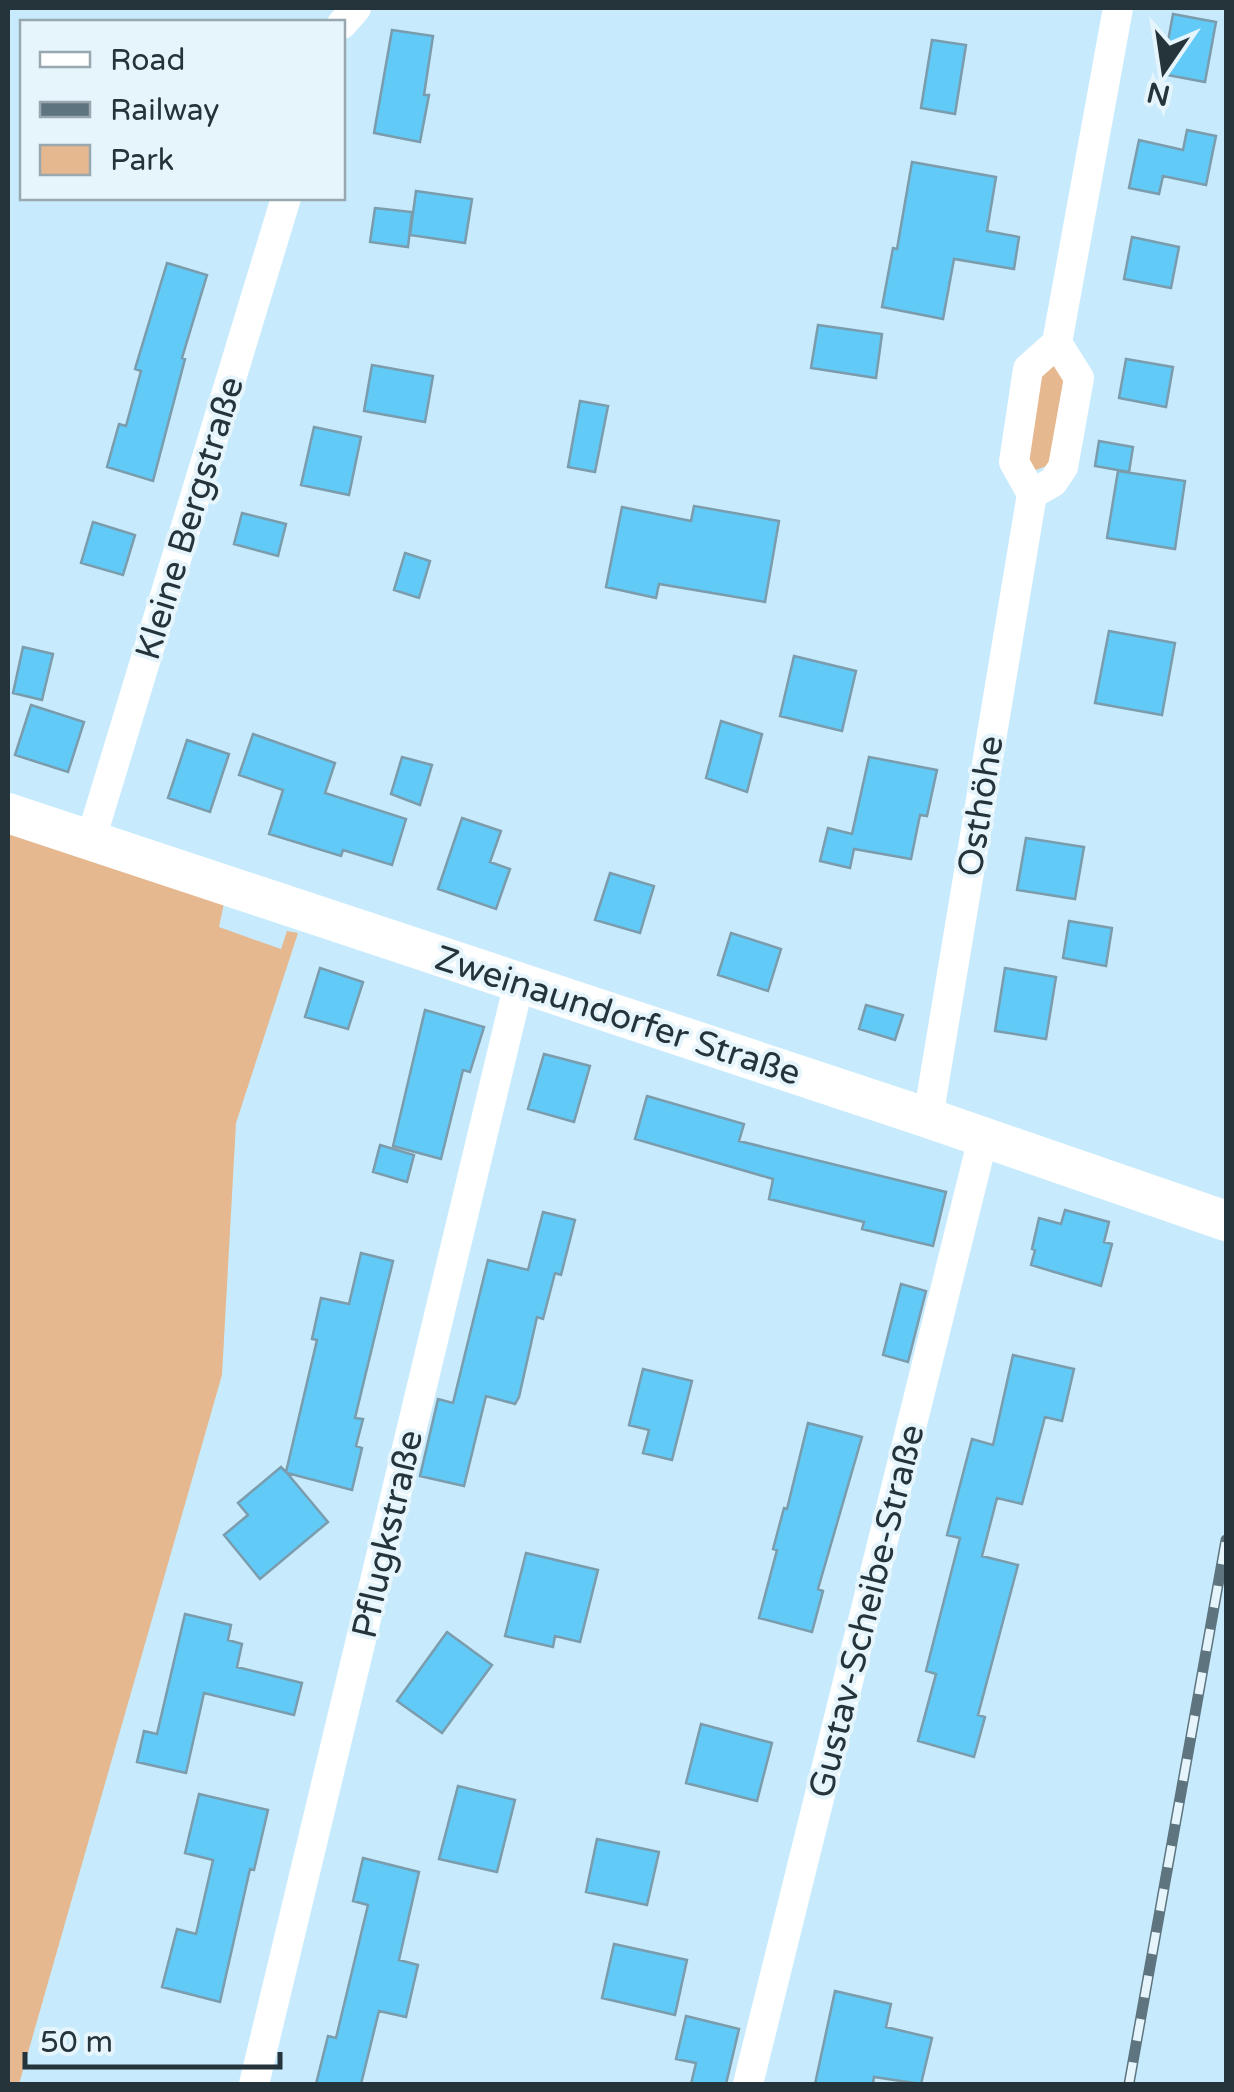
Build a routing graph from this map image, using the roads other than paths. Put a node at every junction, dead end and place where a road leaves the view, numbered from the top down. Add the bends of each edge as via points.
1 (1118, 8) edge
2 (285, 200) edge
3 (1058, 343) junction
4 (1032, 494) junction
5 (8, 812) edge
6 (91, 840) junction
7 (519, 983) junction
8 (928, 1118) junction
9 (983, 1138) junction
10 (1226, 1222) edge
11 (254, 2084) edge
12 (748, 2084) edge

1 - 3 street
2 - 6 street, Kleine Bergstraße
3 - 4 street, Osthöhe via 1028,369 1014,462
3 - 4 street via 1079,378 1076,396 1063,466
4 - 8 street, Osthöhe
5 - 6 street, Zweinaundorfer Straße
6 - 7 street, Zweinaundorfer Straße
7 - 8 street, Zweinaundorfer Straße
7 - 11 street, Pflugkstraße
8 - 9 street, Zweinaundorfer Straße
9 - 10 street, Zweinaundorfer Straße
9 - 12 street, Gustav-Scheibe-Straße

